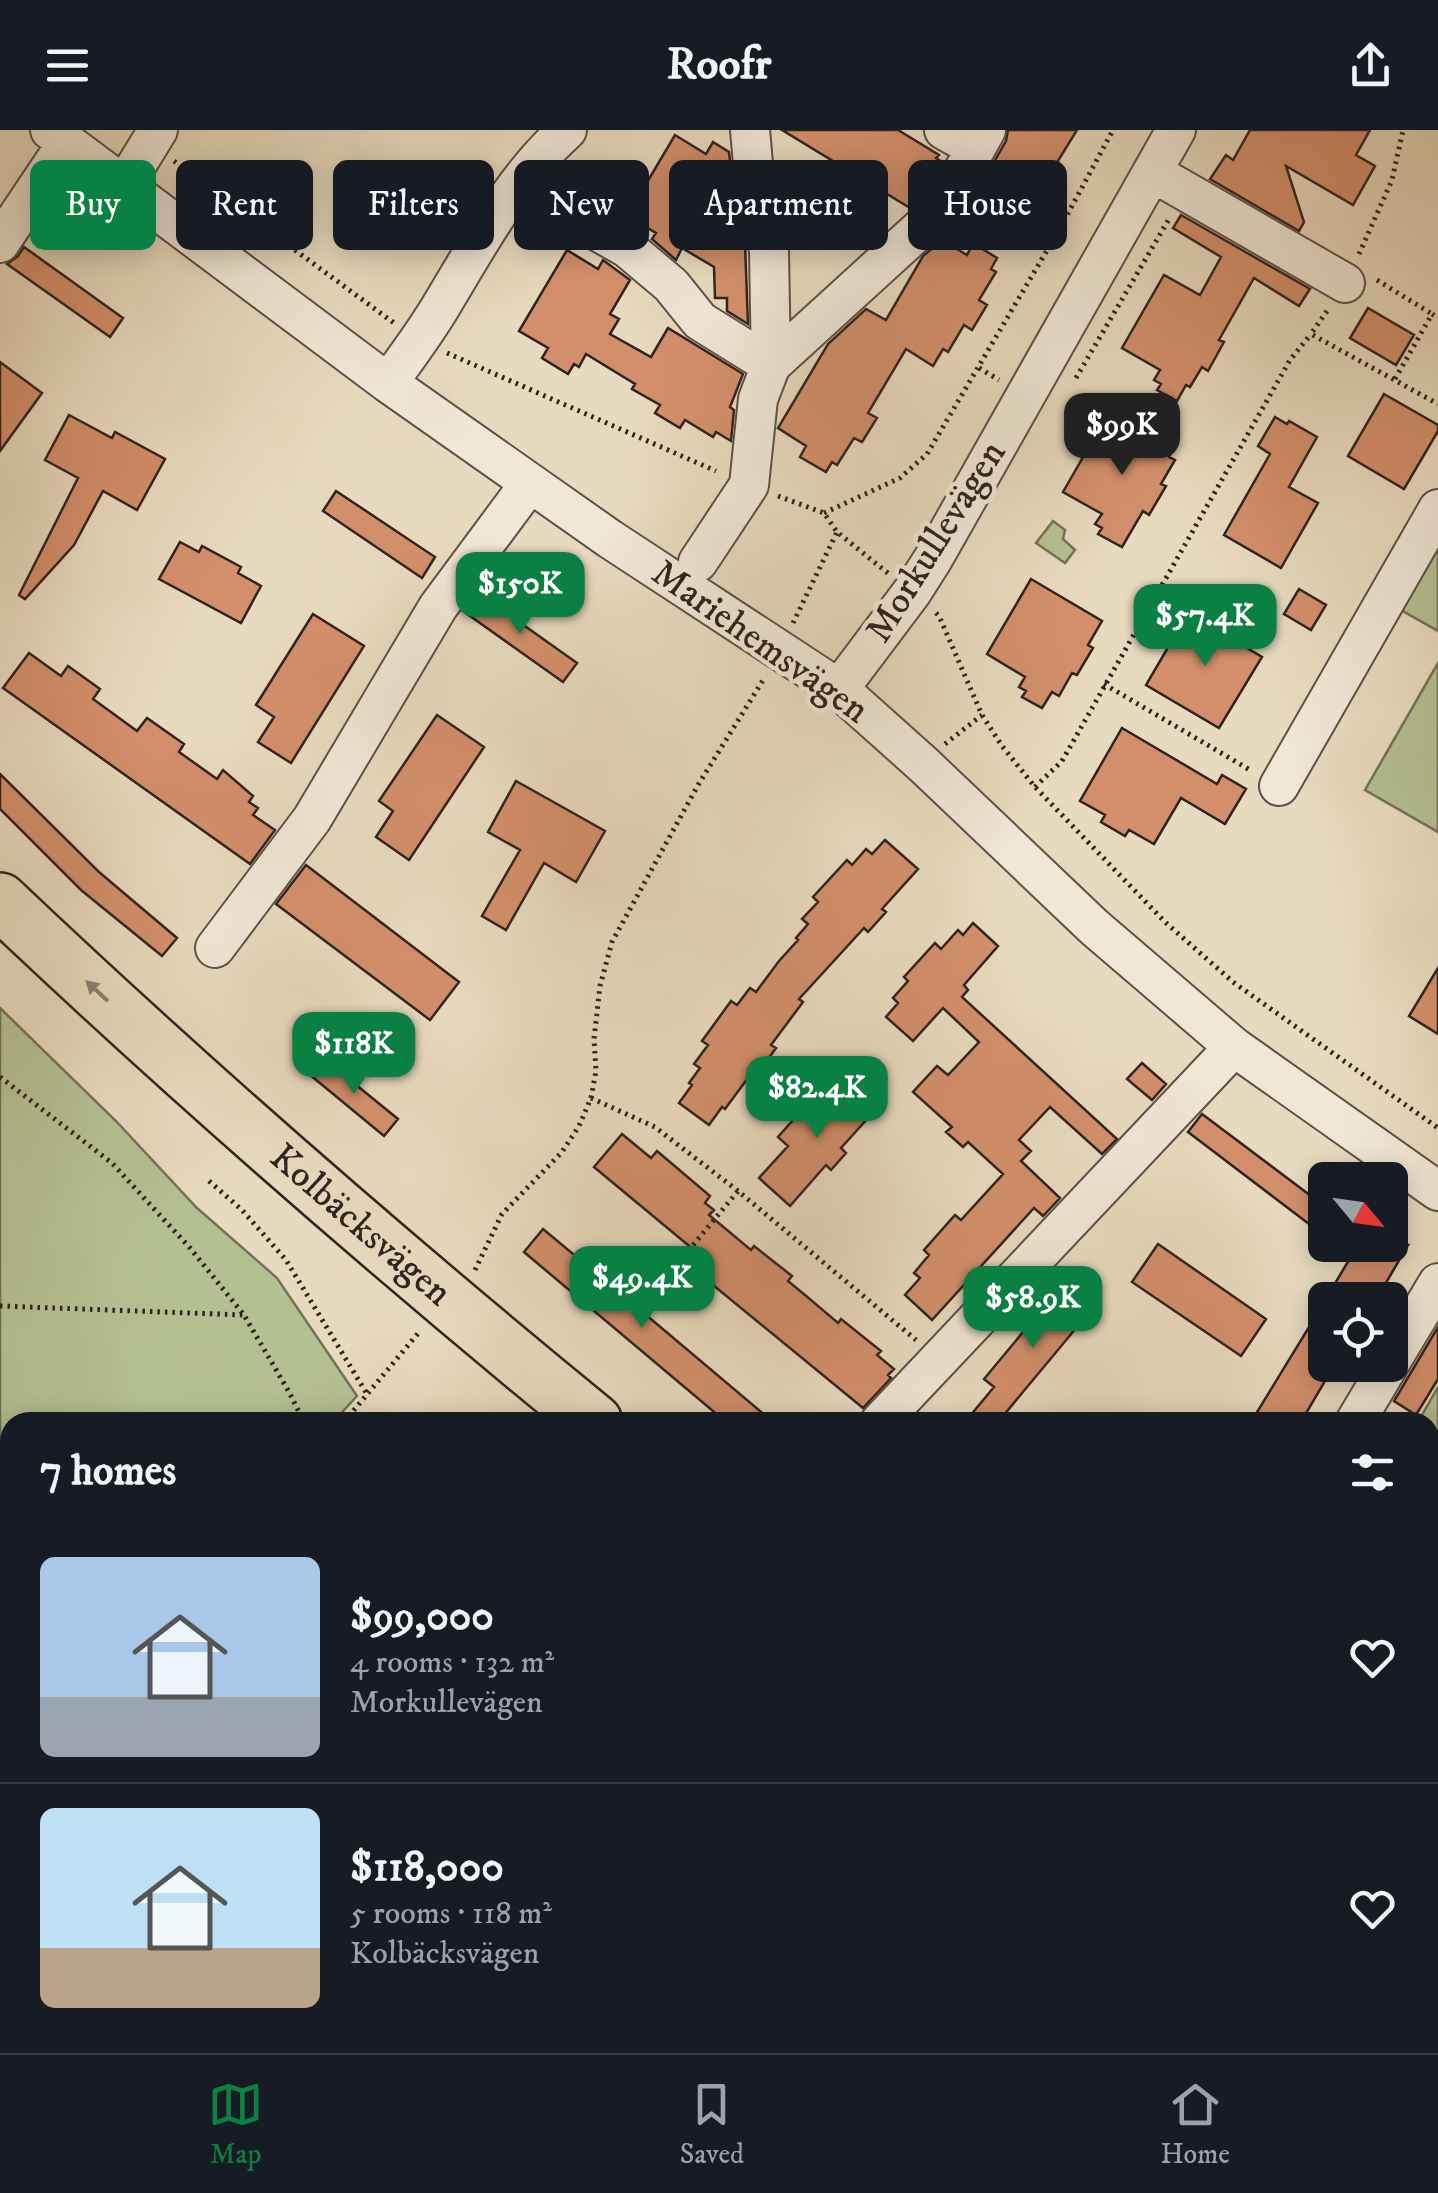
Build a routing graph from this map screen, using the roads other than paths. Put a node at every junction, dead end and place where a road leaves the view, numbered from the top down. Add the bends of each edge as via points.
1 (567, 130) edge
2 (750, 130) edge
3 (1176, 130) edge
4 (969, 136) edge
5 (58, 137) edge
6 (154, 137) edge
7 (88, 160) edge
8 (140, 160) edge
9 (541, 160) edge
10 (1152, 172) junction
11 (514, 192) edge
12 (156, 211) edge
13 (0, 243) edge
14 (630, 250) edge
15 (1357, 279) road end
16 (772, 366) junction
17 (388, 383) junction
18 (530, 483) junction
19 (1438, 509) edge
20 (698, 562) dead end
21 (839, 689) junction
22 (1279, 786) road end
23 (0, 901) edge
24 (215, 948) dead end
25 (0, 950) edge
26 (1234, 1047) junction
27 (1438, 1191) edge
28 (1438, 1283) edge
29 (1408, 1334) edge
30 (1379, 1382) edge
31 (527, 1412) edge
32 (582, 1412) edge
33 (889, 1412) edge
34 (1360, 1412) edge

1 - 9 street
2 - 16 street via 769,250
3 - 10 street, Morkullevägen
4 - 16 street via 942,209
5 - 7 street, Mariehemsvägen
5 - 13 street
6 - 8 street
10 - 15 street
10 - 21 street, Morkullevägen via 952,526
11 - 17 street
12 - 17 street, Mariehemsvägen
14 - 16 street via 700,321
16 - 20 street via 758,399 749,485
17 - 18 street, Mariehemsvägen
18 - 21 street, Mariehemsvägen
18 - 24 street via 438,608 312,819
19 - 22 street
21 - 26 street, Mariehemsvägen via 1094,927
32 -> 23 highway, Kolbäcksvägen via 316,1187
25 - 31 highway, Kolbäcksvägen via 292,1213
26 - 27 street, Mariehemsvägen
26 - 33 street
28 - 29 street
30 - 34 street

